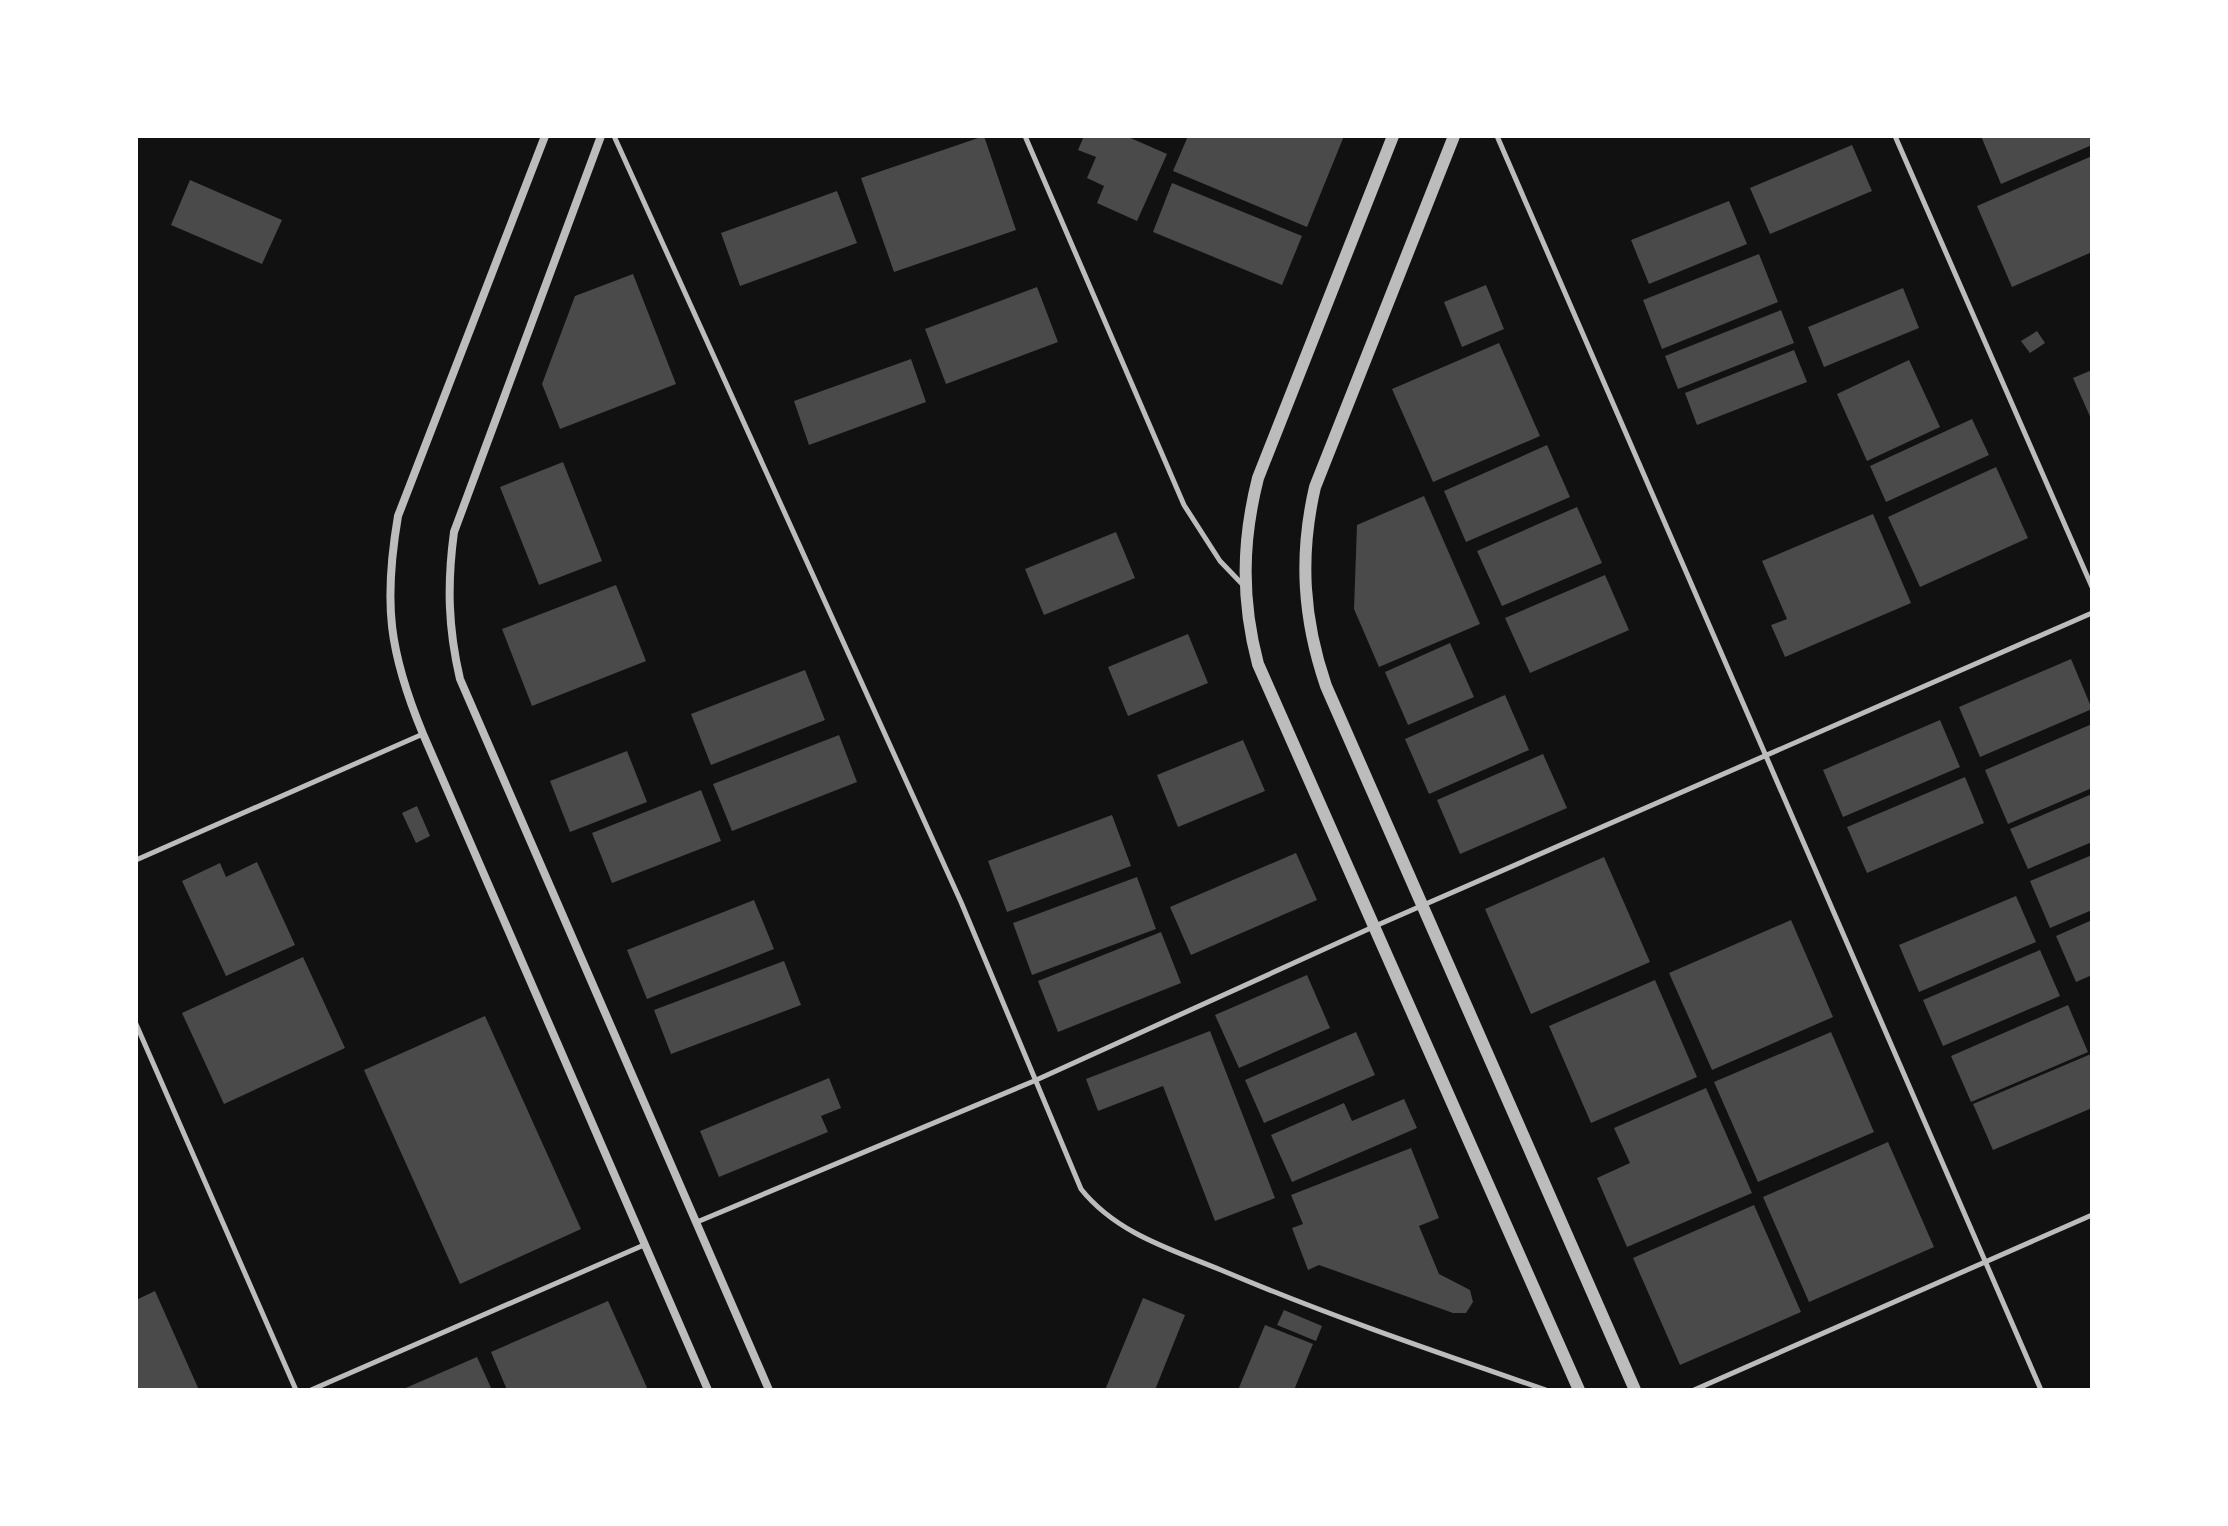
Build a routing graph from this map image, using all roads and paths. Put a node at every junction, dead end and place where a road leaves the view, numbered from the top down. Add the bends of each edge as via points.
1 (545, 136) edge
2 (601, 136) edge
3 (614, 136) edge
4 (1025, 136) edge
5 (1393, 136) edge
6 (1454, 136) edge
7 (1497, 136) edge
8 (1895, 136) edge
9 (1244, 586) junction
10 (2092, 587) edge
11 (2092, 613) edge
12 (423, 734) junction
13 (1765, 756) junction
14 (136, 860) edge
15 (1423, 905) junction
16 (1373, 927) junction
17 (136, 1024) edge
18 (1034, 1081) junction
19 (2092, 1215) edge
20 (696, 1222) junction
21 (644, 1245) junction
22 (1986, 1264) junction
23 (296, 1390) edge
24 (311, 1390) edge
25 (708, 1390) edge
26 (769, 1390) edge
27 (1546, 1390) edge
28 (1579, 1390) edge
29 (1635, 1390) edge
30 (1694, 1390) edge
31 (2041, 1390) edge

1 - 12 street via 398,516 389,572 390,627 401,682
2 - 20 street via 454,532 447,581 449,631 460,679
3 - 18 lane via 961,902
4 - 9 lane via 1184,505 1220,561
5 - 9 street via 1258,478 1246,532
6 - 15 street via 1315,487 1304,558 1305,602 1316,659
7 - 13 lane
8 - 10 lane
9 - 16 street via 1258,664
11 - 13 lane
12 - 14 lane
12 - 21 street
13 - 15 lane
13 - 22 lane
15 - 16 lane
15 - 29 street
16 - 18 lane
16 - 28 street
17 - 23 lane
18 - 20 lane
18 - 27 lane via 1081,1189 1114,1223 1318,1312
19 - 22 lane
20 - 26 street
21 - 24 lane
21 - 25 street
22 - 30 lane
22 - 31 lane

